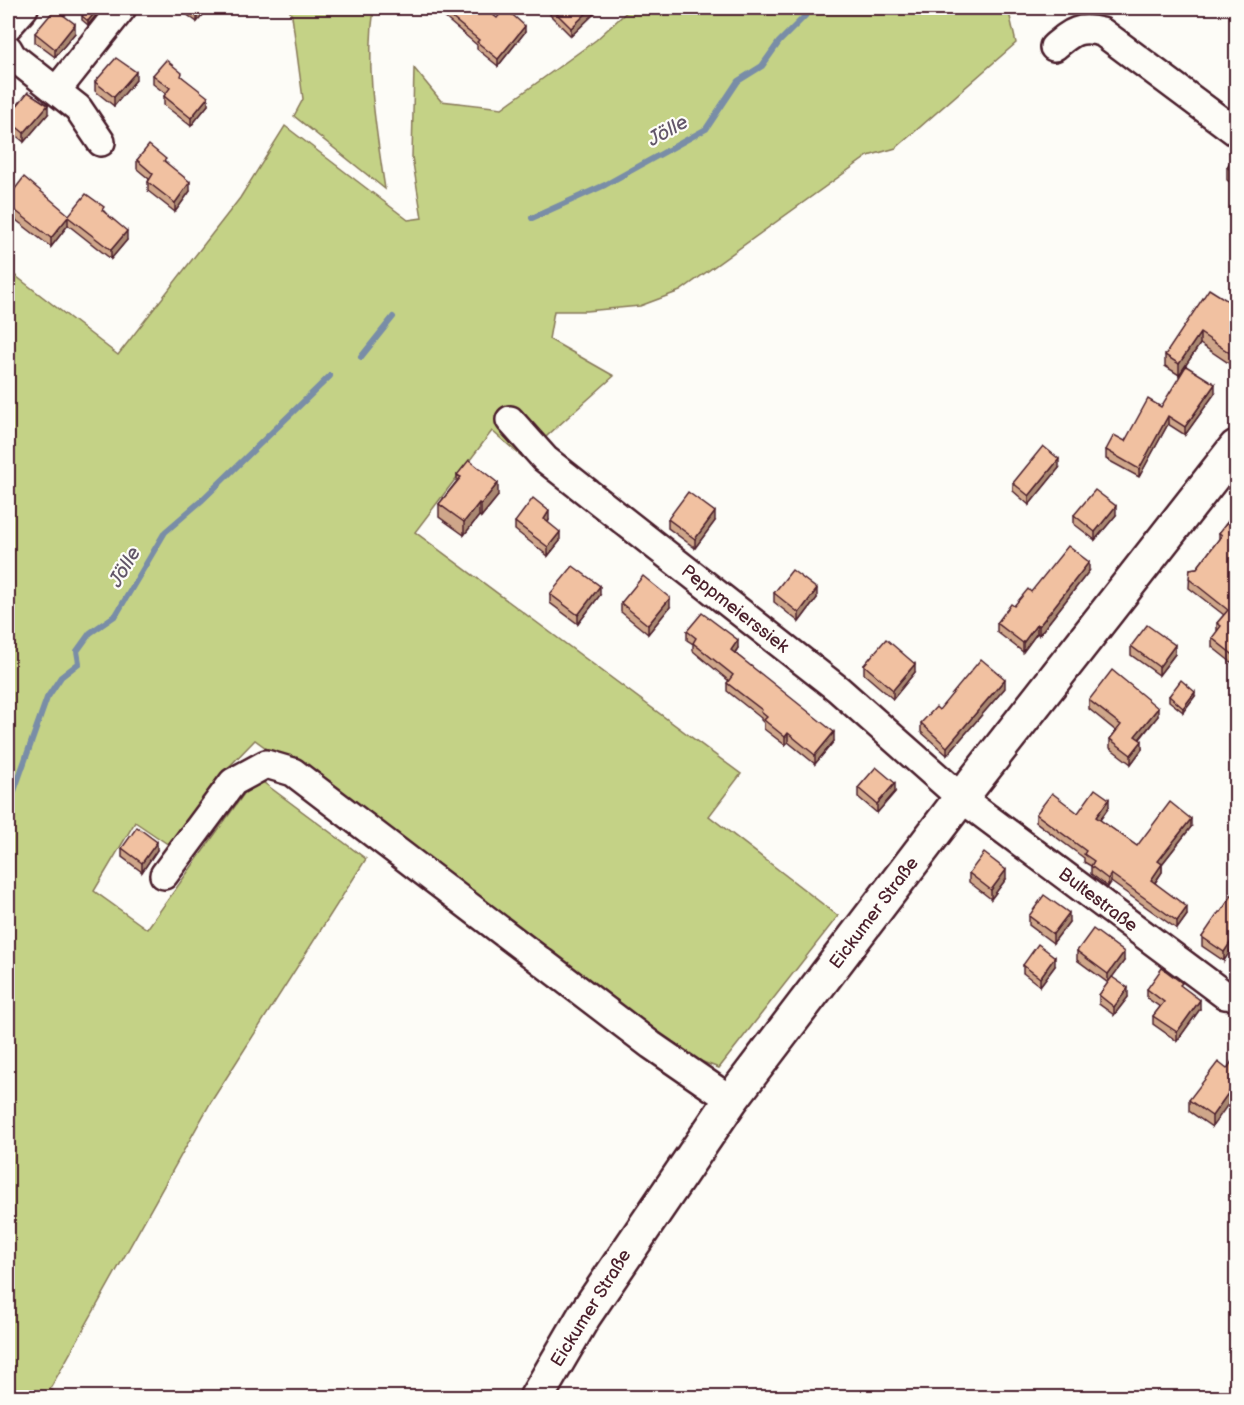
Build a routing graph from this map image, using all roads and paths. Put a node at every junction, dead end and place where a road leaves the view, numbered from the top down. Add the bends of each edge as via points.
1 (24, 8) edge
2 (122, 8) edge
3 (8, 26) edge
4 (1054, 47) dead end
5 (8, 50) edge
6 (57, 90) junction
7 (1236, 132) edge
8 (101, 142) dead end
9 (510, 420) dead end
10 (1236, 447) edge
11 (962, 798) junction
12 (164, 875) dead end
13 (1236, 996) edge
14 (730, 1100) junction
15 (536, 1398) edge

1 - 3 street
2 - 6 street
4 - 7 street via 1072,32 1102,32
5 - 6 street
6 - 8 street via 78,108
9 - 11 street, Peppmeierssiek via 545,459 838,689
10 - 11 main road, Eickumer Straße
11 - 13 street, Bultestraße via 1225,995
11 - 14 main road, Eickumer Straße
12 - 14 street via 232,782 266,765 293,772 651,1045
14 - 15 main road, Eickumer Straße via 590,1307

